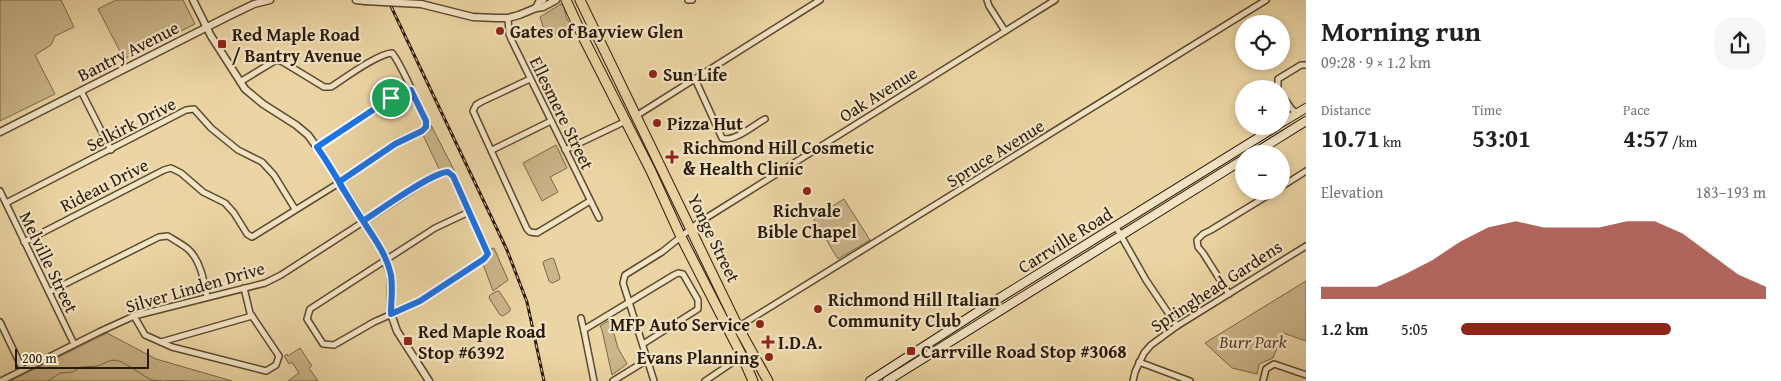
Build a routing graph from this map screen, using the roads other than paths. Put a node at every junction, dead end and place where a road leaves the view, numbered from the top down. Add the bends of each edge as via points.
1 (193, 0) edge
2 (270, 0) edge
3 (356, 0) edge
4 (543, 0) edge
5 (556, 0) edge
6 (566, 0) edge
7 (580, 0) edge
8 (688, 0) edge
9 (692, 0) edge
10 (820, 0) edge
11 (987, 0) edge
12 (1055, 0) edge
13 (1266, 0) edge
14 (365, 1) edge
15 (536, 8) junction
16 (508, 18) junction
17 (207, 28) junction
18 (1006, 31) junction
19 (1306, 65) edge
20 (530, 79) junction
21 (695, 79) junction
22 (1278, 80) edge
23 (240, 82) junction
24 (411, 90) junction
25 (81, 91) junction
26 (1290, 107) edge
27 (1306, 108) edge
28 (1297, 114) junction
29 (636, 116) junction
30 (1290, 118) edge
31 (765, 119) dead end
32 (551, 121) junction
33 (626, 121) junction
34 (1306, 121) edge
35 (0, 132) edge
36 (1262, 135) edge
37 (1253, 140) junction
38 (1254, 145) edge
39 (1267, 145) edge
40 (317, 147) junction
41 (111, 150) junction
42 (492, 150) junction
43 (565, 150) junction
44 (1235, 165) edge
45 (1306, 171) edge
46 (1290, 181) edge
47 (339, 182) junction
48 (0, 191) edge
49 (590, 200) junction
50 (1260, 200) edge
51 (6, 203) junction
52 (295, 209) junction
53 (469, 212) junction
54 (599, 218) dead end
55 (363, 221) junction
56 (1116, 227) junction
57 (691, 228) junction
58 (1121, 236) junction
59 (681, 237) junction
60 (24, 242) junction
61 (1306, 246) edge
62 (386, 261) junction
63 (244, 288) junction
64 (49, 292) junction
65 (1229, 294) junction
66 (207, 297) junction
67 (630, 302) junction
68 (391, 314) junction
69 (134, 316) junction
70 (252, 316) junction
71 (580, 318) dead end
72 (0, 322) edge
73 (1177, 326) junction
74 (738, 327) junction
75 (584, 331) junction
76 (161, 342) junction
77 (74, 344) junction
78 (643, 344) junction
79 (742, 356) junction
80 (647, 360) junction
81 (1139, 362) junction
82 (896, 365) junction
83 (23, 370) junction
84 (901, 372) junction
85 (1306, 375) edge
86 (2, 381) edge
87 (429, 381) edge
88 (594, 381) edge
89 (613, 381) edge
90 (654, 381) edge
91 (706, 381) edge
92 (753, 381) edge
93 (768, 381) edge
94 (870, 381) edge
95 (887, 381) edge
96 (1133, 381) edge
97 (1190, 381) edge
98 (1263, 381) edge

1 - 17 street
2 - 17 street, Bantry Avenue via 254,4
3 - 14 street
4 - 15 street
5 - 15 street
6 - 33 main road, Yonge Street
7 - 29 main road, Yonge Street
8 - 9 street
10 - 21 street
11 - 18 street
12 - 18 street, Oak Avenue
13 - 74 street, Spruce Avenue
14 - 16 street, bridge via 421,4 473,17
15 - 16 street
16 - 20 street, Ellesmere Street via 509,34
17 - 23 street
17 - 25 street, Bantry Avenue
18 - 57 street, Oak Avenue
19 - 22 street
20 - 32 street, Ellesmere Street
20 - 42 street via 474,108 474,115
21 - 29 street
21 - 31 street via 722,138 734,138
23 - 24 street via 276,60 324,87 331,87 386,53 392,53
23 - 40 street via 252,96 302,130
24 - 40 street via 391,98
24 - 47 street, Rideau Drive via 426,127
25 - 35 street, Bantry Avenue
25 - 41 street
26 - 28 street
27 - 28 main road
28 - 30 main road
29 - 57 main road, Yonge Street
32 - 42 street
32 - 43 street, Ellesmere Street
33 - 43 street
33 - 59 main road, Yonge Street
34 - 39 main road
36 - 37 main road, Carrville Road
37 - 38 main road
37 - 56 main road, Carrville Road
40 - 47 street
41 - 51 street, Selkirk Drive
41 - 52 street, Selkirk Drive via 186,110 194,109 238,150 262,162
42 - 49 street via 530,232 534,234 544,230
43 - 49 street, Ellesmere Street
44 - 58 main road, Carrville Road
45 - 46 street
47 - 52 street, Rideau Drive
47 - 55 street
48 - 51 street, Melville Street
49 - 54 street, Ellesmere Street
50 - 65 street via 1197,240 1198,247
51 - 60 street, Melville Street
52 - 60 street, Rideau Drive via 252,237 225,203 203,192 171,168
53 - 55 street, Silver Linden Drive via 453,176 444,172
53 - 62 street via 435,228
53 - 68 street via 488,252 486,257 420,301
55 - 62 street
55 - 63 street, Silver Linden Drive via 281,275
56 - 58 street
56 - 82 main road, Carrville Road
57 - 59 street, Oak Avenue
57 - 74 main road, Yonge Street
58 - 73 street
58 - 84 main road, Carrville Road
59 - 67 street, Oak Avenue via 625,275 623,283
59 - 79 main road, Yonge Street
60 - 64 street, Melville Street
61 - 65 street, Springhead Gardens
62 - 68 street via 392,284
62 - 68 street via 310,309 307,319 323,344 334,345
63 - 66 street, Silver Linden Drive
63 - 70 street
64 - 66 street via 159,237 168,236 193,255 204,277
64 - 77 street, Melville Street
65 - 73 street, Springhead Gardens
66 - 69 street, Silver Linden Drive
67 - 75 street
67 - 78 street
67 - 78 street via 681,273 698,300 698,309
68 - 87 street via 401,338
69 - 76 street via 145,335
69 - 77 street, Silver Linden Drive
70 - 76 street
70 - 76 street via 279,356 276,364 266,371 176,349
71 - 75 street
72 - 83 street
73 - 81 street, Springhead Gardens via 1151,344
74 - 93 main road, Yonge Street
75 - 88 street
77 - 83 street, Silver Linden Drive
78 - 80 street
79 - 91 street
79 - 92 main road, Yonge Street
80 - 89 street
80 - 90 street
81 - 96 street, Springhead Gardens
81 - 97 street
82 - 84 main road
82 - 94 main road, Carrville Road
83 - 86 street, Silver Linden Drive
84 - 95 main road, Carrville Road
85 - 98 street via 1274,364 1266,368

